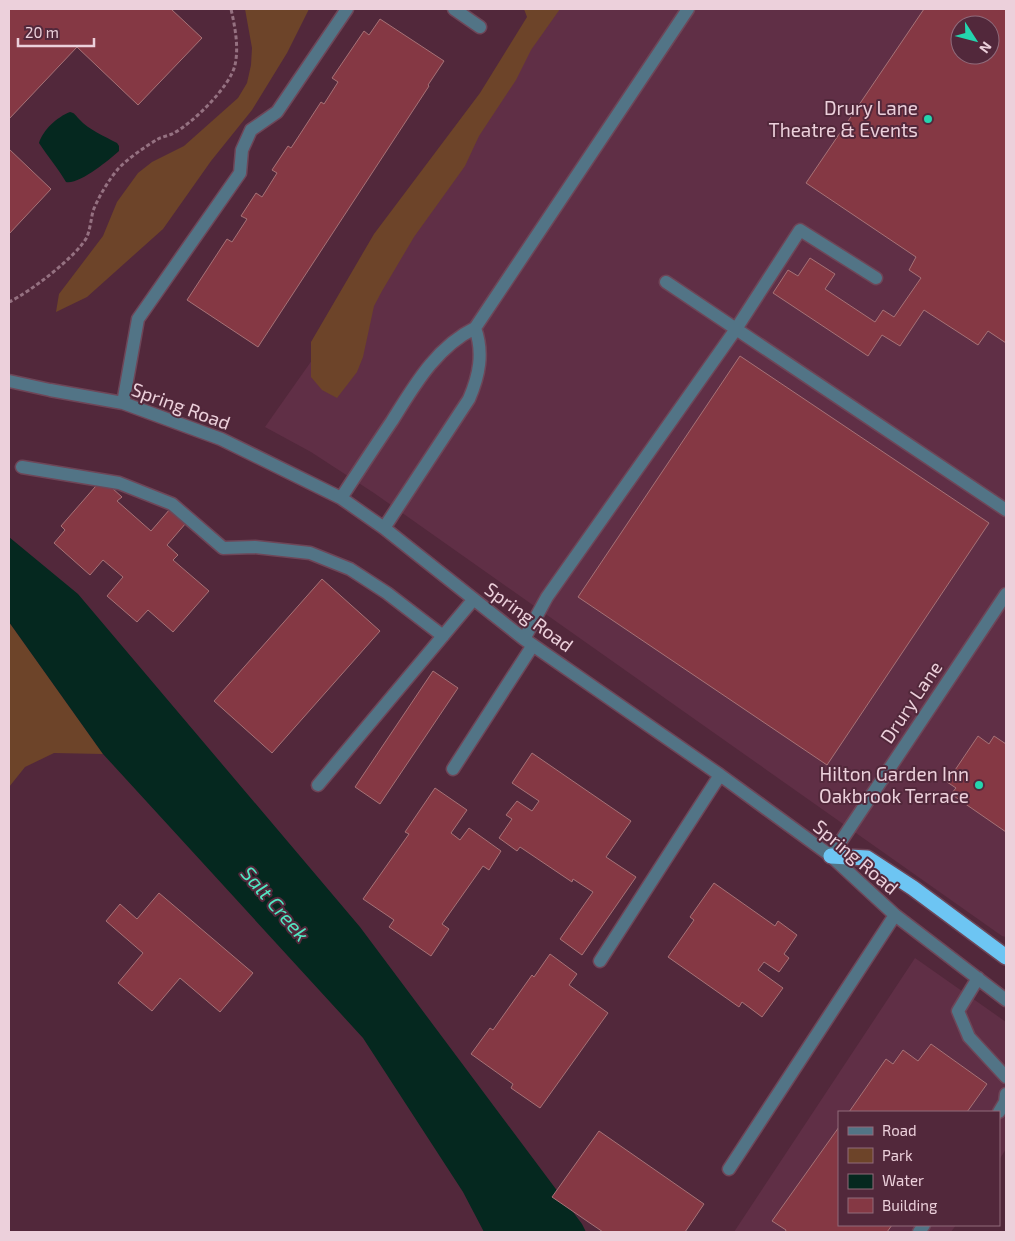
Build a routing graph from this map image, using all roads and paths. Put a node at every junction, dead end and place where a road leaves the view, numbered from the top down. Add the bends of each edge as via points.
1 (231, 9) edge
2 (348, 9) edge
3 (454, 9) edge
4 (688, 9) edge
5 (480, 27) dead end
6 (876, 278) dead end
7 (666, 282) dead end
8 (9, 302) edge
9 (475, 328) junction
10 (736, 329) junction
11 (9, 381) edge
12 (124, 403) junction
13 (22, 467) dead end
14 (341, 498) junction
15 (1006, 510) edge
16 (384, 528) junction
17 (1006, 594) edge
18 (473, 600) junction
19 (443, 636) junction
20 (528, 642) junction
21 (453, 769) dead end
22 (720, 774) junction
23 (318, 785) dead end
24 (831, 856) junction
25 (896, 915) junction
26 (1006, 957) edge
27 (600, 961) dead end
28 (978, 978) junction
29 (1006, 1000) edge
30 (1006, 1076) edge
31 (1006, 1094) edge
32 (999, 1111) edge
33 (729, 1169) dead end

1 - 8 path via 236,29 236,59 224,86 194,120 149,145 119,168 102,192 80,247 36,286
2 - 12 street via 278,112 251,130 242,150 240,173 138,319
3 - 5 street
4 - 9 street
6 - 10 street via 800,230
7 - 10 street
9 - 14 street via 462,334 422,374
9 - 16 street via 480,342 480,362 469,399
10 - 15 street
10 - 20 street via 547,597
11 - 12 street, Spring Road
12 - 14 street, Spring Road via 221,439
13 - 19 street via 119,483 172,504 223,548 255,547 310,553 350,569 387,592
14 - 16 street, Spring Road
16 - 18 street, Spring Road
17 - 24 street, Drury Lane
18 - 19 street
18 - 20 street, Spring Road
19 - 23 street
20 - 21 street
20 - 22 street, Spring Road
22 - 24 street, Spring Road
22 - 27 street
24 - 25 street, Spring Road
24 - 26 highway via 867,858
25 - 28 street, Spring Road
25 - 33 street
28 - 29 street, Spring Road
28 - 30 street via 958,1011 969,1037
31 - 32 street via 1006,1102

